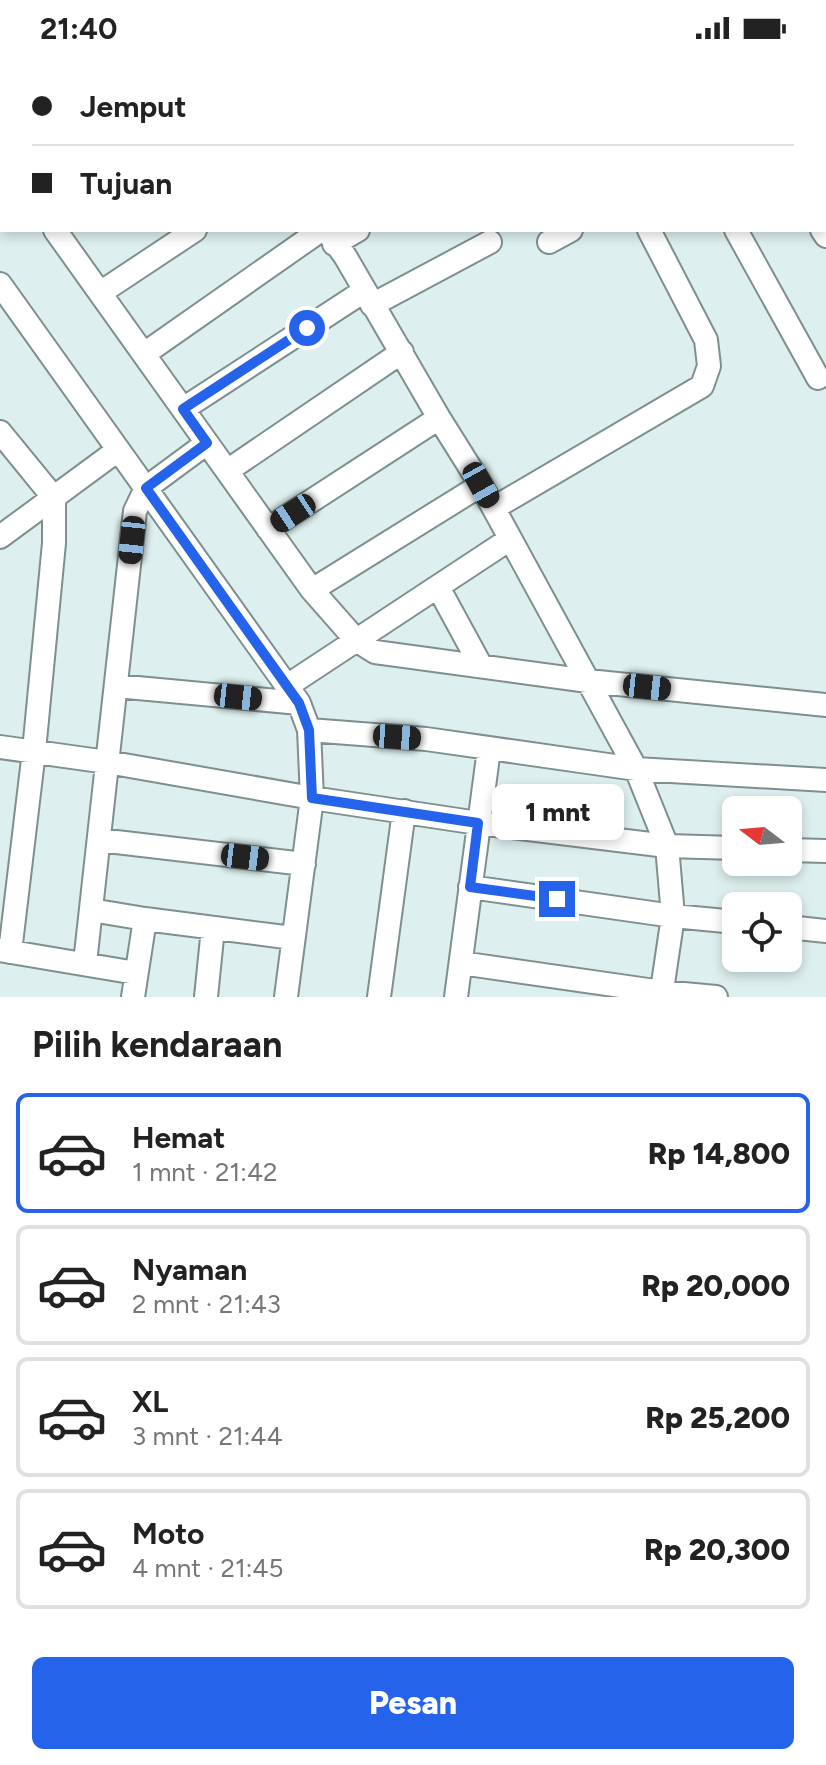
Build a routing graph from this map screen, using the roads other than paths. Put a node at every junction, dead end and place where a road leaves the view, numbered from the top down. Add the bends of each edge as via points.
1 (60, 232) edge
2 (192, 232) edge
3 (567, 232) edge
4 (650, 232) edge
5 (737, 232) edge
6 (327, 235) edge
7 (490, 242) dead end
8 (549, 242) dead end
9 (0, 284) edge
10 (100, 293) junction
11 (368, 298) junction
12 (402, 352) junction
13 (144, 354) junction
14 (826, 360) edge
15 (183, 409) junction
16 (439, 418) junction
17 (0, 432) edge
18 (207, 443) junction
19 (118, 450) junction
20 (227, 471) junction
21 (481, 485) junction
22 (146, 488) junction
23 (54, 498) junction
24 (494, 508) junction
25 (268, 529) junction
26 (0, 537) edge
27 (510, 539) junction
28 (438, 587) junction
29 (312, 590) junction
30 (356, 640) junction
31 (481, 666) junction
32 (588, 681) junction
33 (116, 686) junction
34 (293, 695) junction
35 (826, 705) edge
36 (309, 730) junction
37 (0, 747) edge
38 (489, 749) junction
39 (34, 751) junction
40 (107, 762) junction
41 (636, 769) junction
42 (826, 780) edge
43 (312, 798) junction
44 (404, 811) junction
45 (478, 823) junction
46 (99, 840) junction
47 (667, 846) junction
48 (722, 848) edge
49 (802, 850) edge
50 (826, 851) edge
51 (304, 864) junction
52 (470, 887) junction
53 (91, 910) junction
54 (673, 916) junction
55 (145, 919) junction
56 (722, 921) edge
57 (213, 928) junction
58 (802, 928) edge
59 (826, 931) edge
60 (293, 938) junction
61 (5, 951) edge
62 (85, 963) junction
63 (461, 963) junction
64 (136, 973) junction
65 (662, 995) edge
66 (133, 997) edge
67 (206, 997) edge
68 (286, 997) edge
69 (379, 997) edge
70 (456, 997) edge
71 (716, 997) edge

1 - 10 street
2 - 10 street
3 - 8 street
4 - 24 street via 706,340 709,366 702,386
5 - 14 street via 818,378
6 - 11 street
6 - 13 street
7 - 11 street
9 - 19 street
10 - 13 street
11 - 12 street
11 - 15 street
12 - 16 street
12 - 20 street
13 - 15 street
15 - 18 street
16 - 21 street
16 - 25 street
17 - 23 street
18 - 20 street
18 - 22 street
19 - 22 street
19 - 23 street
20 - 25 street
21 - 24 street
21 - 29 street
22 - 33 street via 135,511
22 - 34 street
23 - 26 street
23 - 39 street
24 - 27 street
25 - 29 street
27 - 28 street
27 - 32 street
28 - 30 street
28 - 31 street
29 - 30 street
30 - 31 street via 375,652
30 - 34 street
31 - 32 street
32 - 35 street
32 - 41 street
33 - 34 street
33 - 40 street
34 - 36 street
36 - 38 street
36 - 43 street
37 - 39 street
38 - 41 street
38 - 45 street
39 - 40 street
39 - 61 street
40 - 43 street
40 - 46 street
41 - 42 street
41 - 47 street
43 - 44 street
43 - 51 street
44 - 45 street
44 - 69 street
45 - 47 street
45 - 52 street
46 - 51 street
46 - 53 street
47 - 48 street
47 - 54 street
49 - 50 street
51 - 60 street
52 - 54 street
52 - 63 street
53 - 55 street
53 - 62 street
54 - 56 street
54 - 65 street
55 - 57 street
55 - 64 street
57 - 60 street
57 - 67 street
58 - 59 street
60 - 68 street
61 - 62 street
62 - 64 street
63 - 65 street
63 - 70 street
64 - 66 street
65 - 71 street

